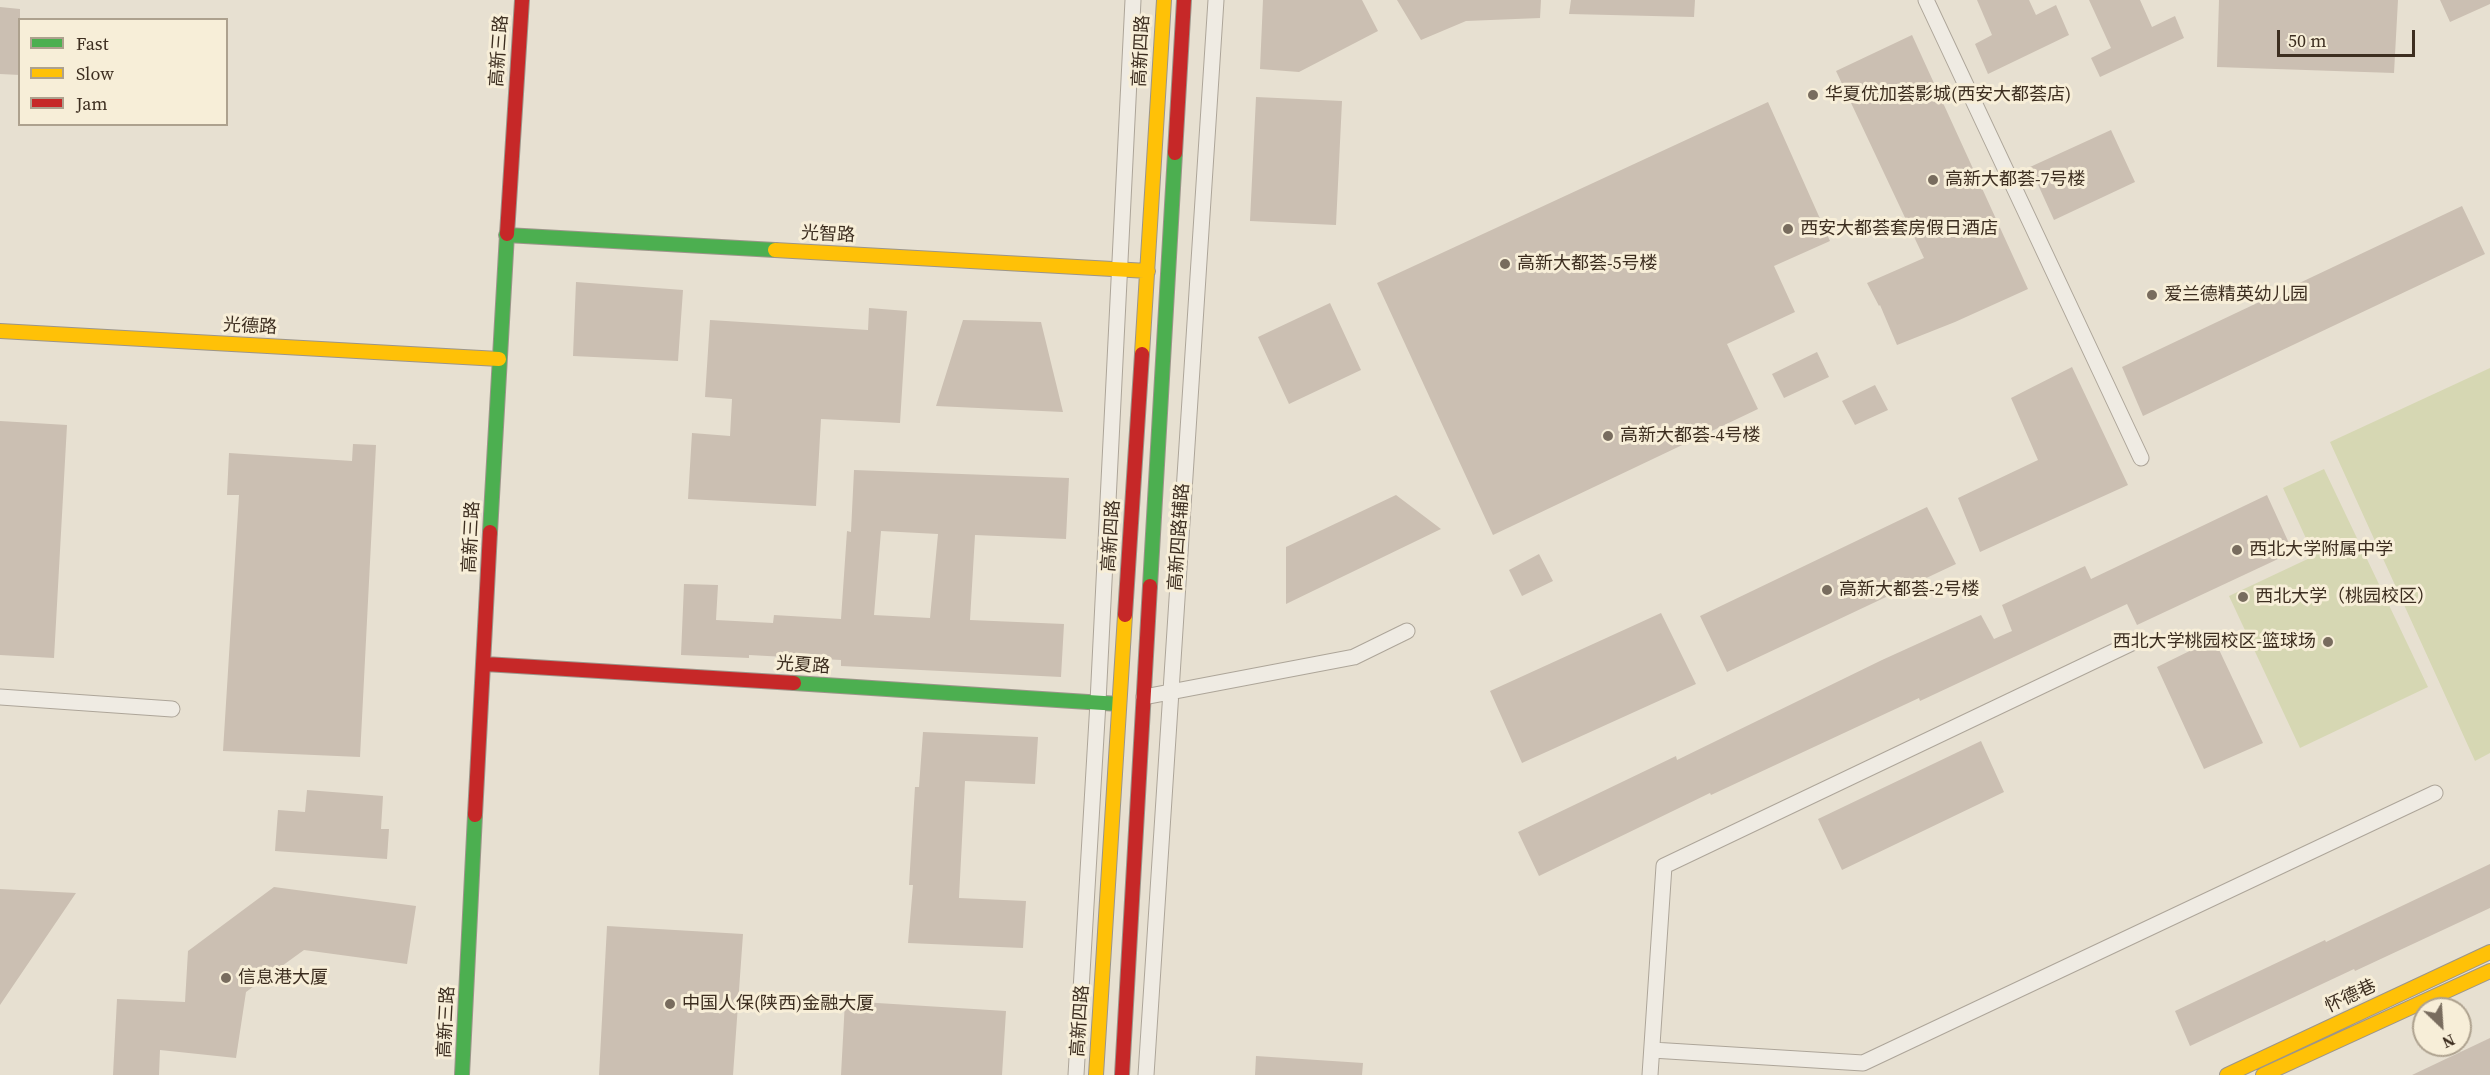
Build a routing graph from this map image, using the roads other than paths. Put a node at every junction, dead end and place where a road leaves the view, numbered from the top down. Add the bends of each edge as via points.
1 (522, 0) edge
2 (1133, 0) edge
3 (1164, 0) edge
4 (1184, 0) edge
5 (1216, 0) edge
6 (1926, 0) edge
7 (506, 235) junction
8 (1120, 270) junction
9 (1148, 271) junction
10 (0, 331) edge
11 (499, 359) junction
12 (2140, 458) dead end
13 (1407, 631) dead end
14 (2138, 640) dead end
15 (485, 664) junction
16 (1170, 692) junction
17 (0, 697) edge
18 (1144, 697) junction
19 (1098, 702) junction
20 (1119, 704) junction
21 (172, 709) dead end
22 (2435, 793) dead end
23 (2490, 952) edge
24 (2490, 971) edge
25 (1652, 1050) junction
26 (462, 1075) edge
27 (1076, 1075) edge
28 (1096, 1075) edge
29 (1122, 1075) edge
30 (1146, 1075) edge
31 (1650, 1075) edge
32 (2227, 1075) edge
33 (2263, 1075) edge

1 - 7 street, 高新三路
2 - 8 street
3 - 9 street, 高新四路
4 - 18 street
5 - 16 street, 高新四路辅路
6 - 12 street
7 - 8 street, 光智路
7 - 11 street, 高新三路
8 - 9 street, 光智路
8 - 19 street
9 - 20 street, 高新四路
10 - 11 street, 光德路
11 - 15 street, 高新三路
13 - 16 street via 1354,657
14 - 25 street via 1664,866
15 - 19 street, 光夏路
15 - 26 street, 高新三路
16 - 18 street
16 - 30 street, 高新四路辅路
17 - 21 street
18 - 29 street
19 - 20 street, 光夏路
19 - 27 street
20 - 28 street, 高新四路
22 - 25 street via 1863,1063
23 - 32 street, 怀德巷
24 - 33 street, 怀德巷
25 - 31 street

